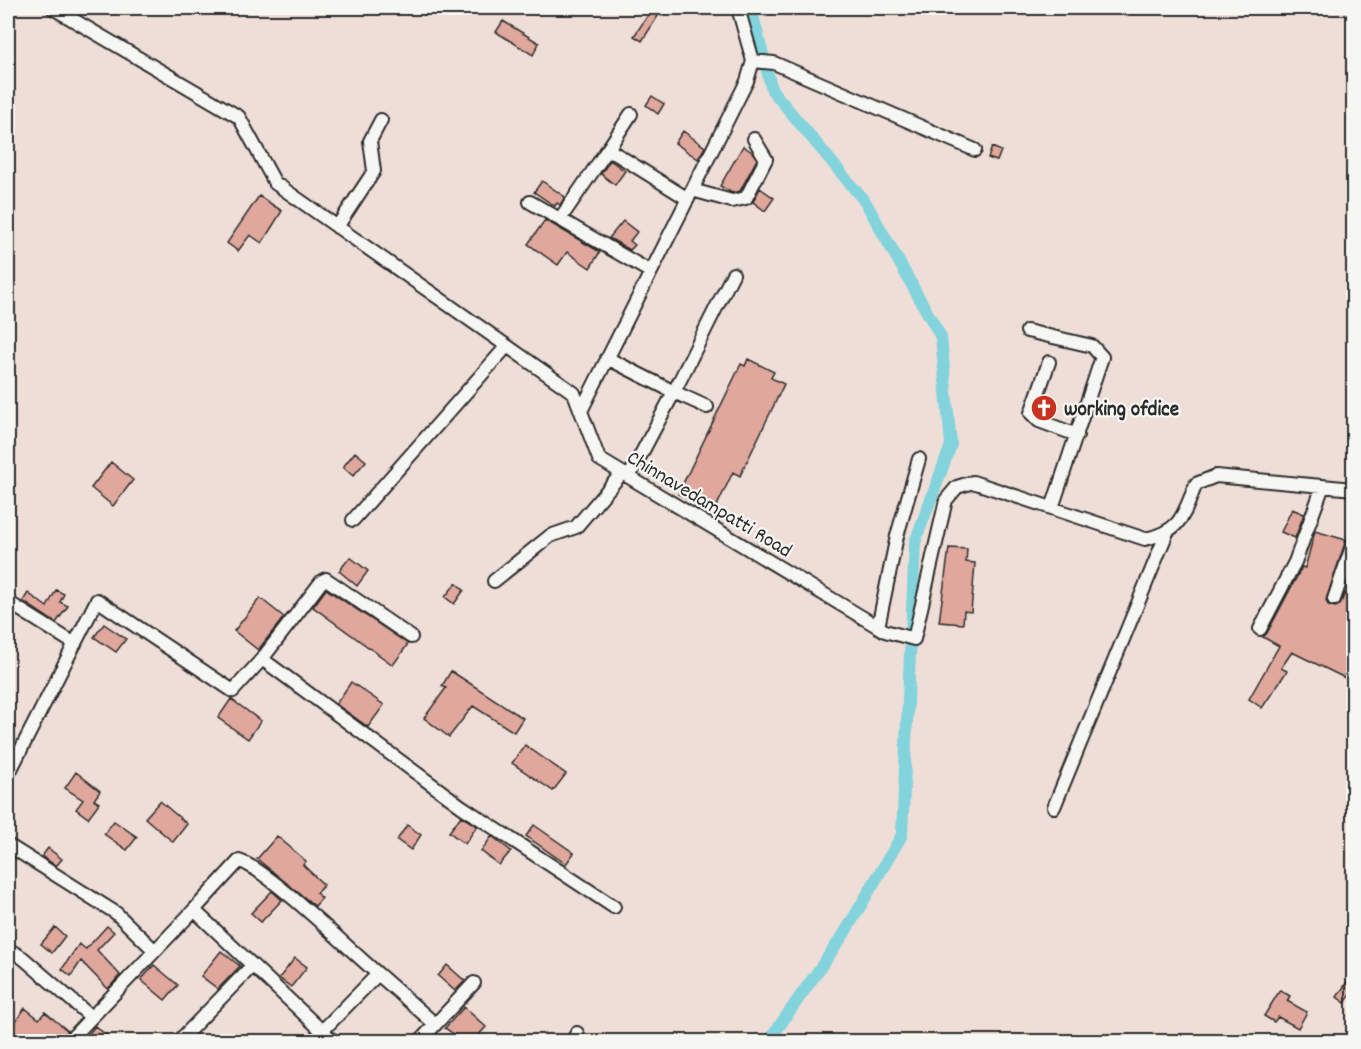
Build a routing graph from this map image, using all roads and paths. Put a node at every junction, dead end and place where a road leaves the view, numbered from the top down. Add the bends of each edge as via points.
1 (53, 8) edge
2 (738, 8) edge
3 (754, 61) junction
4 (631, 114) dead end
5 (381, 120) dead end
6 (754, 139) dead end
7 (608, 149) junction
8 (975, 150) dead end
9 (690, 194) junction
10 (530, 202) dead end
11 (560, 219) junction
12 (337, 227) junction
13 (651, 272) junction
14 (733, 274) dead end
15 (1027, 331) dead end
16 (507, 346) junction
17 (608, 358) junction
18 (1048, 362) dead end
19 (674, 392) junction
20 (707, 407) dead end
21 (581, 411) junction
22 (1077, 435) junction
23 (919, 459) dead end
24 (626, 475) junction
25 (1323, 486) junction
26 (1353, 489) edge
27 (1052, 508) junction
28 (353, 520) dead end
29 (1166, 535) junction
30 (1353, 541) edge
31 (1348, 576) edge
32 (494, 581) dead end
33 (1334, 599) dead end
34 (8, 603) edge
35 (881, 629) junction
36 (1260, 629) dead end
37 (411, 637) dead end
38 (75, 644) junction
39 (262, 659) junction
40 (8, 775) edge
41 (1054, 807) dead end
42 (8, 845) edge
43 (614, 907) dead end
44 (194, 910) junction
45 (8, 949) edge
46 (155, 951) junction
47 (252, 966) junction
48 (378, 974) junction
49 (474, 983) dead end
50 (91, 1017) junction
51 (435, 1024) junction
52 (322, 1031) junction
53 (68, 1041) edge
54 (178, 1041) edge
55 (312, 1041) edge
56 (334, 1041) edge
57 (419, 1041) edge

1 - 12 street, Chinnavedampatti Road via 239,117 275,183
2 - 3 street
3 - 8 street via 774,63
3 - 9 street
4 - 7 street
5 - 12 street via 370,141 374,171
6 - 9 street via 766,159 746,198 732,201
7 - 9 street
7 - 11 street
9 - 13 street
10 - 11 street
11 - 13 street
12 - 16 street, Chinnavedampatti Road
13 - 17 street
14 - 19 street
15 - 22 street via 1092,346 1102,357
16 - 21 street, Chinnavedampatti Road via 574,393
16 - 28 street
17 - 19 street
17 - 21 street
18 - 22 street via 1031,412 1039,421
19 - 20 street
19 - 24 street
21 - 24 street, Chinnavedampatti Road via 599,459
22 - 27 street
23 - 35 street via 897,536
24 - 32 street via 576,527 550,536
24 - 35 street, Chinnavedampatti Road
25 - 26 street
25 - 29 street via 1216,476 1196,484 1180,521
25 - 36 street via 1295,562
27 - 29 street, Chinnavedampatti Road via 1145,539
27 - 35 street, Chinnavedampatti Road via 973,482 957,487 946,500 914,639
29 - 41 street
30 - 31 street
31 - 33 street
34 - 38 street
37 - 39 street via 326,579
38 - 39 street via 97,600 233,690
38 - 40 street
39 - 43 street via 461,806
42 - 46 street via 116,914
44 - 46 street
44 - 47 street
44 - 48 street via 239,861 249,863
45 - 50 street
46 - 50 street
47 - 52 street
47 - 54 street
48 - 51 street
48 - 52 street
49 - 51 street
50 - 53 street
51 - 57 street
52 - 55 street
52 - 56 street

